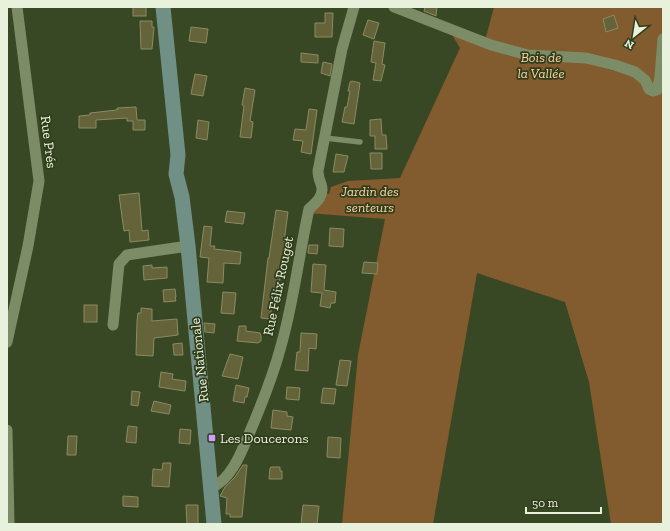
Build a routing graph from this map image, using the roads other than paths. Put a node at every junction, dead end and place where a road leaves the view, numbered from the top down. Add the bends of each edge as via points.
1 (17, 7) edge
2 (163, 7) edge
3 (354, 7) edge
4 (394, 8) edge
5 (663, 39) edge
6 (325, 138) junction
7 (360, 142) dead end
8 (188, 246) junction
9 (113, 325) dead end
10 (7, 342) edge
11 (7, 430) edge
12 (211, 488) junction
13 (9, 524) edge
14 (214, 524) edge

1 - 10 street, Rue Prés via 39,181
2 - 8 street, Rue Nationale via 178,155 187,174 182,197
3 - 6 street, Rue Félix Rouget via 342,49
4 - 5 street via 490,44 528,55 586,58 615,65 635,72 653,91 657,90 660,77
6 - 7 lane
6 - 12 street, Rue Félix Rouget via 318,171 322,193 309,209 282,346 240,455 224,480
8 - 9 street via 127,255 119,264
8 - 12 street, Rue Nationale
11 - 13 street
12 - 14 street, Rue Nationale

